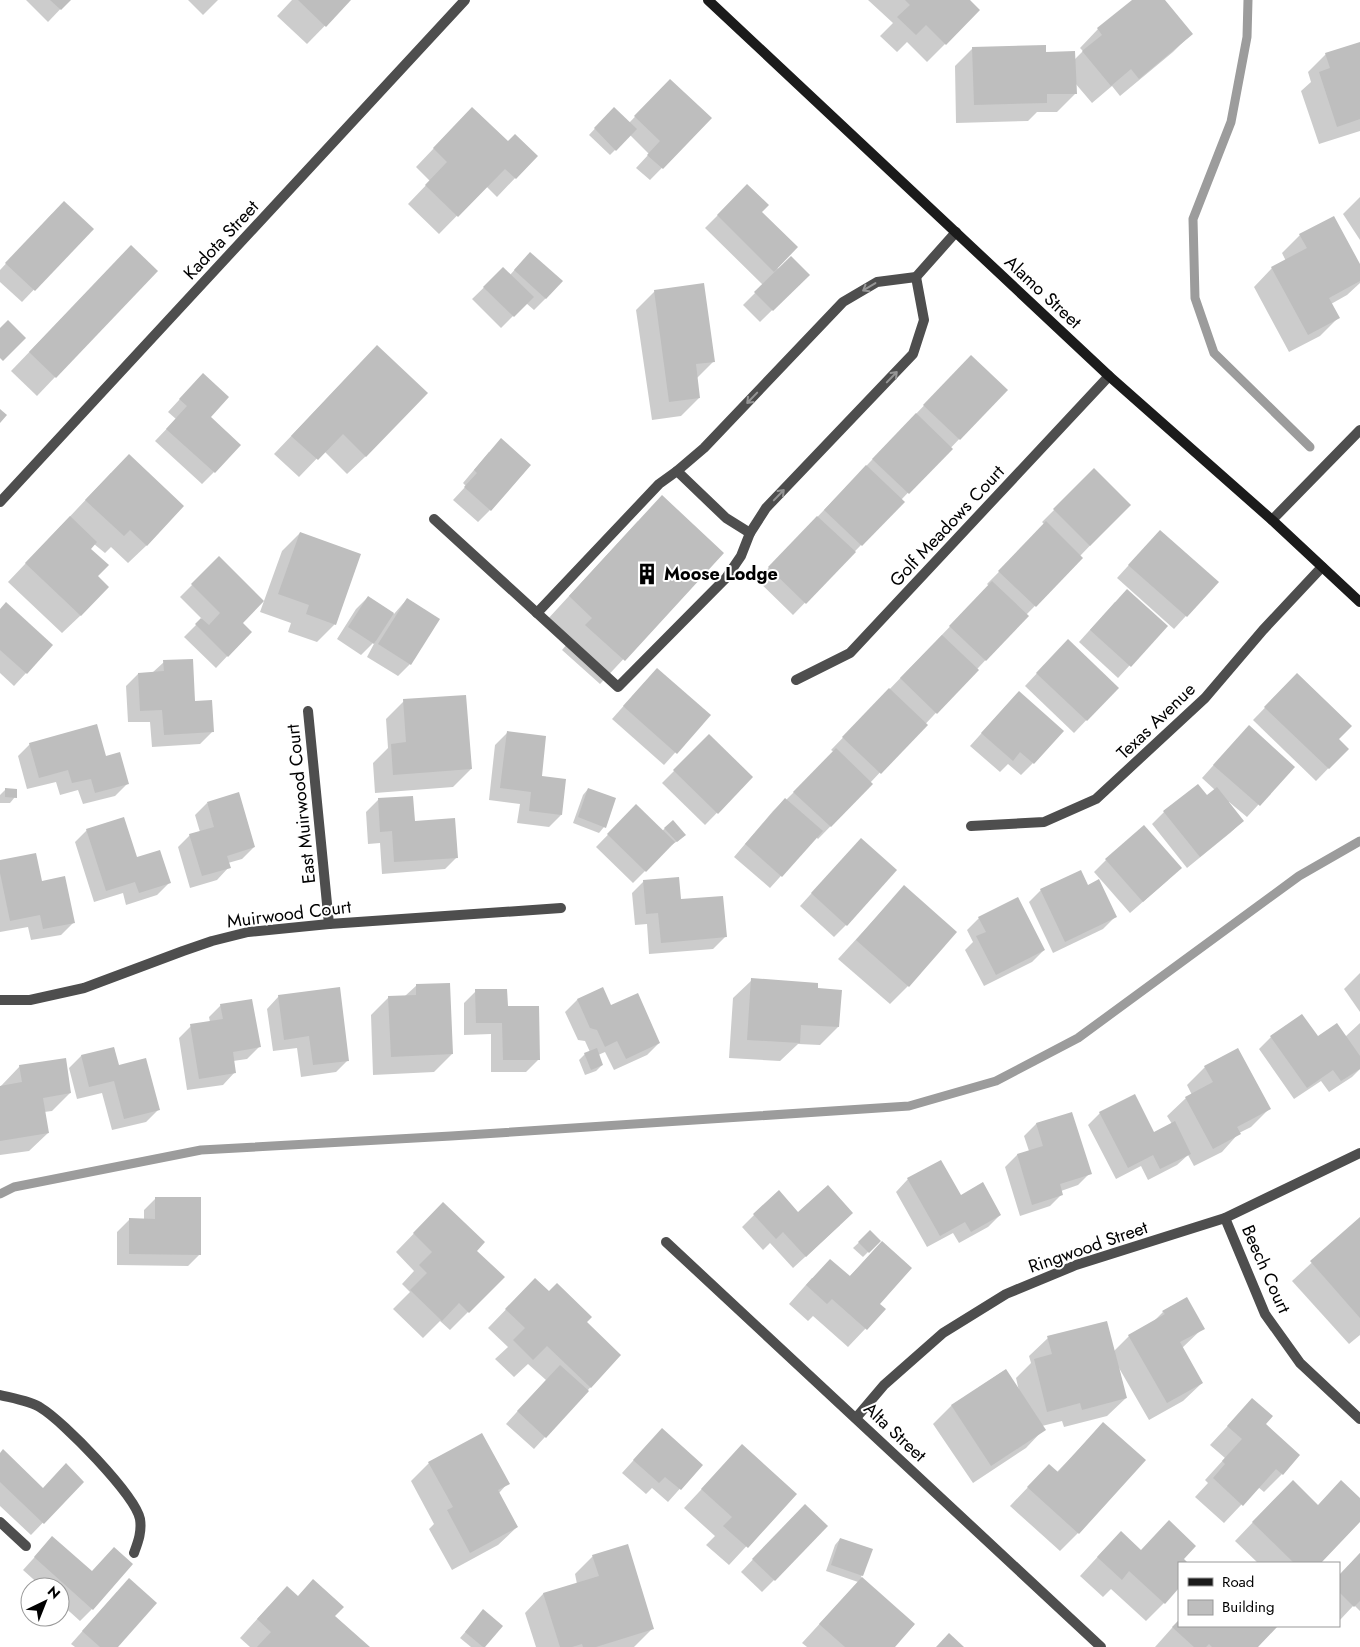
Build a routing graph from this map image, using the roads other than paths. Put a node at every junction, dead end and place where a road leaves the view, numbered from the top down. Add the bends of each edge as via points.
1 (465, 0) edge
2 (708, 0) edge
3 (956, 232) junction
4 (916, 277) junction
5 (1108, 376) junction
6 (1360, 430) edge
7 (677, 471) junction
8 (0, 502) edge
9 (434, 519) dead end
10 (1272, 520) junction
11 (750, 533) junction
12 (1322, 567) junction
13 (1360, 602) edge
14 (537, 613) junction
15 (796, 680) dead end
16 (308, 711) dead end
17 (971, 826) dead end
18 (561, 908) dead end
19 (329, 924) junction
20 (0, 1000) edge
21 (1360, 1152) edge
22 (1225, 1218) junction
23 (666, 1242) dead end
24 (0, 1395) edge
25 (856, 1418) junction
26 (1360, 1419) edge
27 (0, 1522) edge
28 (26, 1546) dead end
29 (134, 1553) dead end
30 (1101, 1647) edge

1 - 8 street, Kadota Street
2 - 3 main road, Alamo Street
3 - 4 street
3 - 5 main road, Alamo Street
4 -> 7 street via 877,282 843,302 704,448
11 -> 4 street via 766,508 913,354 924,320
5 - 10 main road, Alamo Street
5 - 15 street, Golf Meadows Court via 850,653
6 - 10 street
7 - 11 street via 726,518
7 - 14 street via 659,484
9 - 14 street
10 - 12 main road, Alamo Street
11 - 14 street via 741,556 726,578 618,687
12 - 13 main road, Alamo Street
12 - 17 street, Texas Avenue via 1262,630 1205,698 1096,799 1044,822
16 - 19 street, East Muirwood Court
18 - 19 street, Muirwood Court
19 - 20 street, Muirwood Court via 248,932 183,950 84,988 30,1000
21 - 22 street, Ringwood Street
22 - 25 street, Ringwood Street via 1076,1265 1006,1294 943,1334 884,1385
22 - 26 street, Beech Court via 1265,1314 1300,1363
23 - 25 street, Alta Street
24 - 29 street via 40,1407 84,1445 130,1498 140,1518 140,1538
25 - 30 street, Alta Street
27 - 28 street

